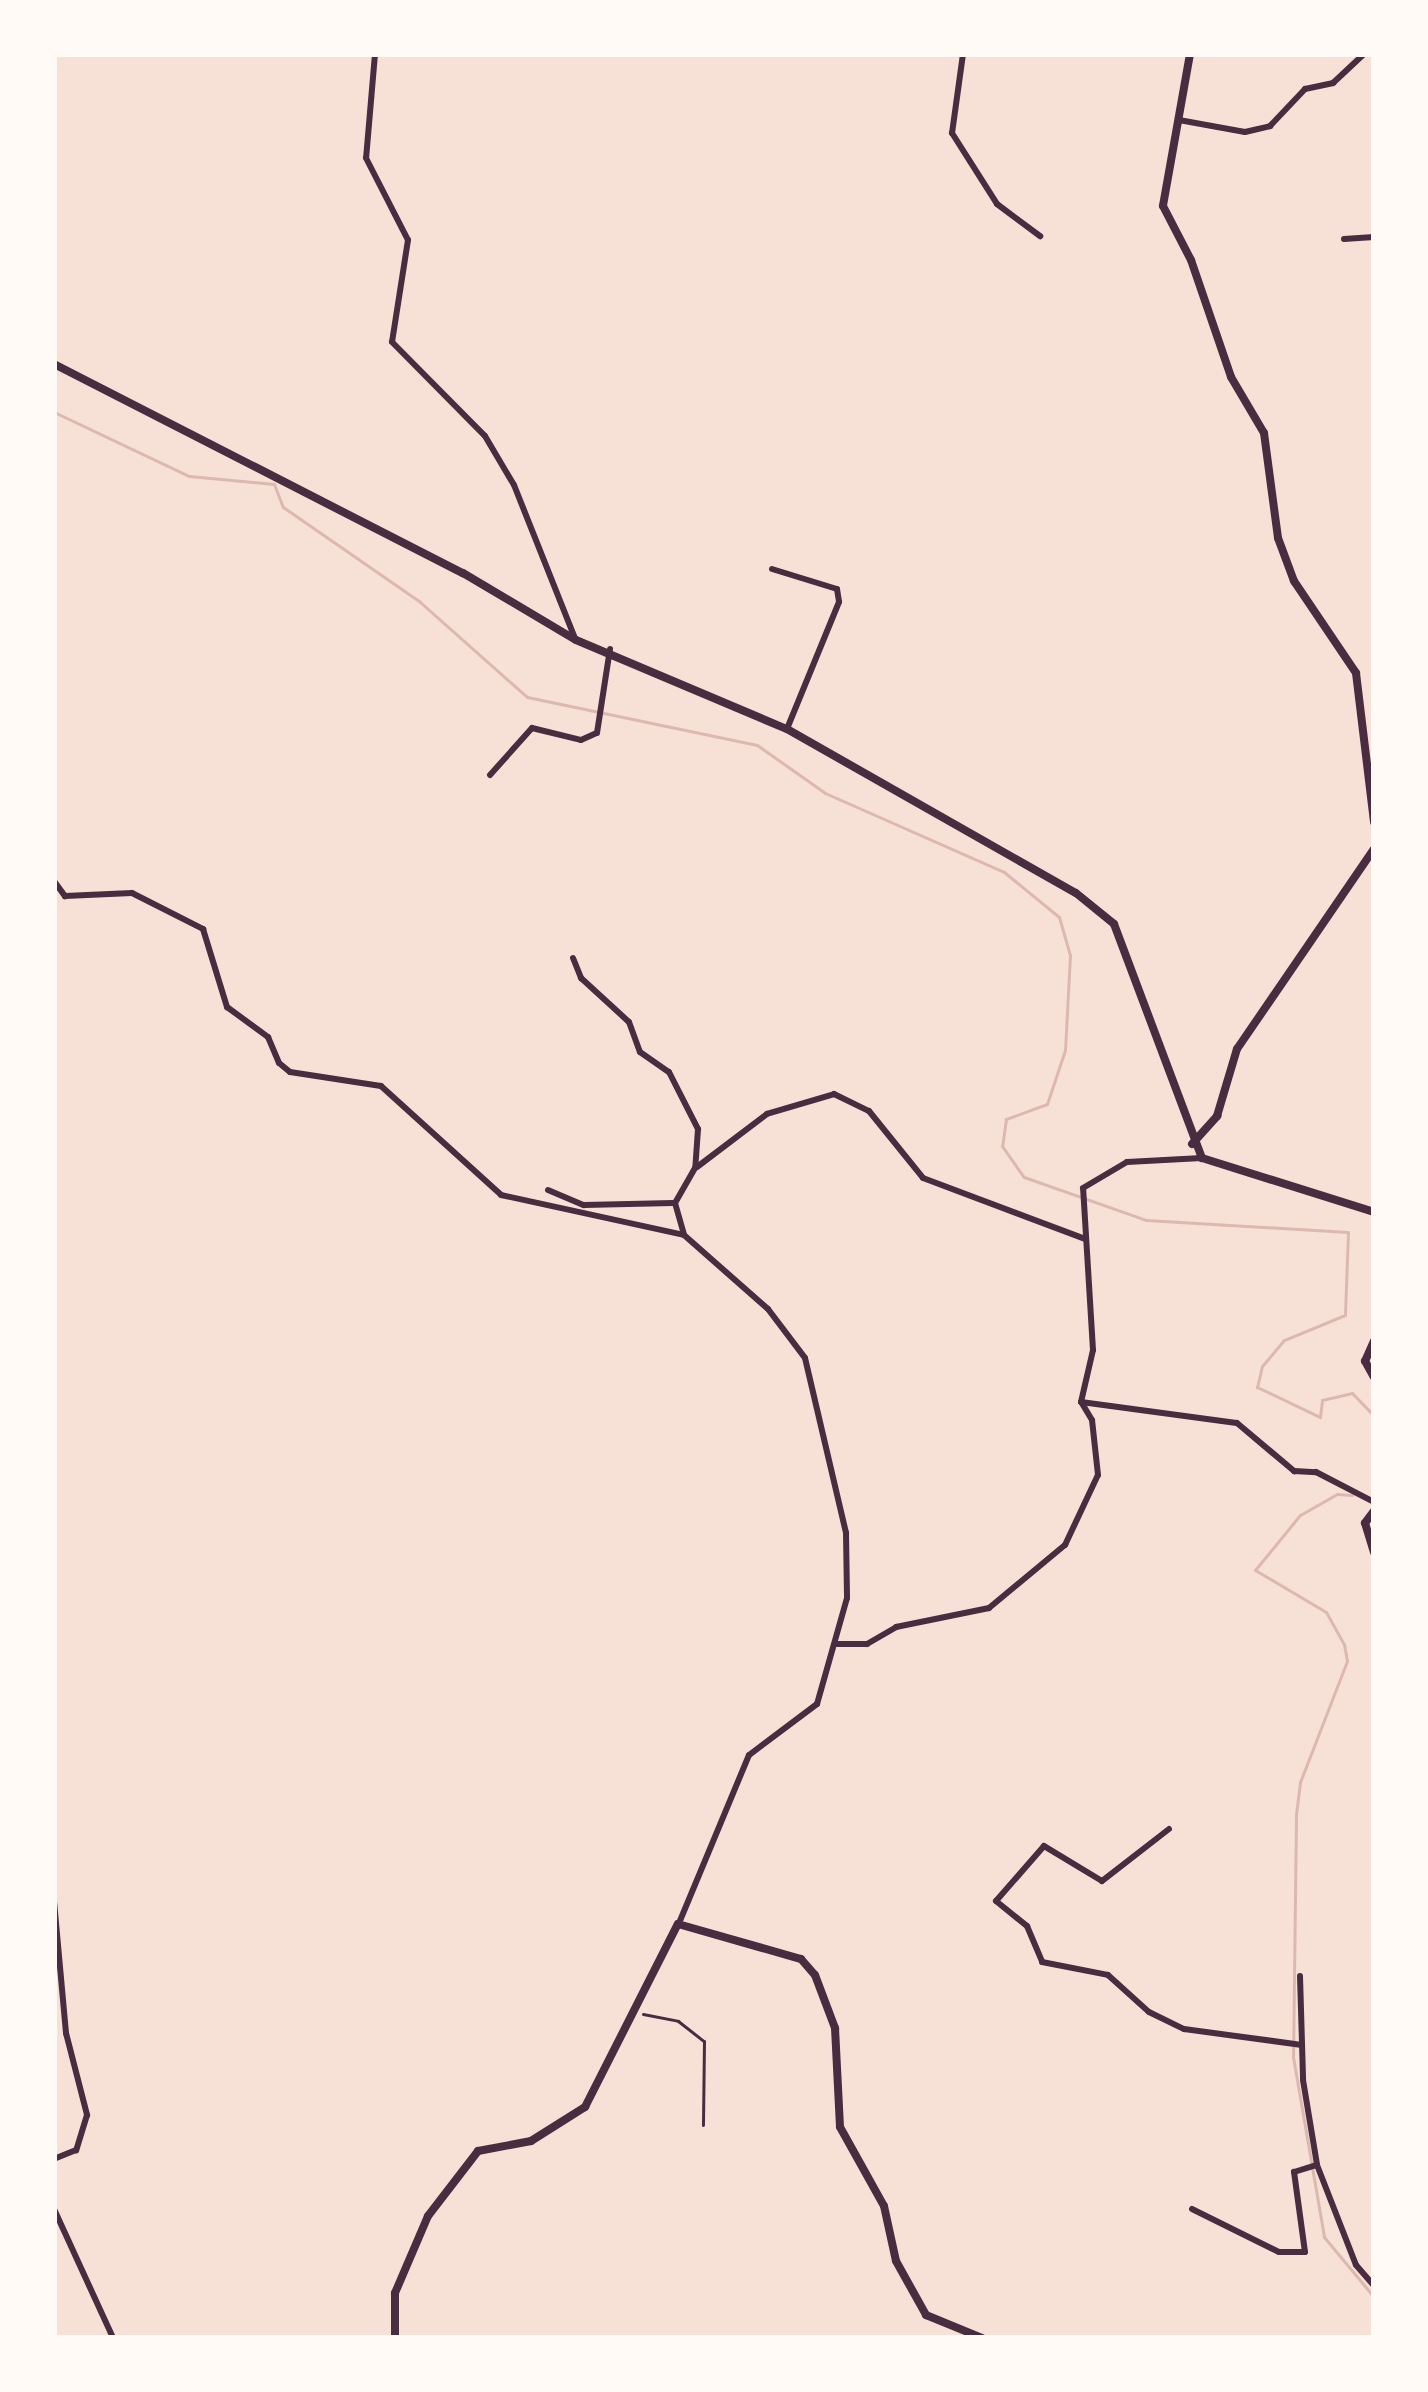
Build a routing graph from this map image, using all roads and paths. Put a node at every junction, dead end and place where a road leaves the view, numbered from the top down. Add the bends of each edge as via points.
1 (375, 54) edge
2 (964, 54) edge
3 (1190, 54) edge
4 (1364, 54) edge
5 (1178, 121) junction
6 (1040, 236) dead end
7 (1374, 237) edge
8 (1344, 239) dead end
9 (54, 364) edge
10 (772, 569) dead end
11 (575, 640) junction
12 (610, 649) junction
13 (787, 729) junction
14 (490, 775) dead end
15 (1374, 822) edge
16 (1374, 848) edge
17 (1371, 860) edge
18 (54, 881) edge
19 (572, 958) dead end
20 (1192, 1144) junction
21 (1202, 1158) junction
22 (695, 1168) junction
23 (548, 1190) dead end
24 (675, 1203) junction
25 (1374, 1212) edge
26 (684, 1235) junction
27 (1085, 1239) junction
28 (1374, 1341) edge
29 (1374, 1377) edge
30 (1081, 1402) junction
31 (1372, 1501) edge
32 (1374, 1511) edge
33 (1374, 1552) edge
34 (837, 1644) junction
35 (1169, 1829) dead end
36 (54, 1901) edge
37 (678, 1924) junction
38 (1300, 1976) dead end
39 (635, 2012) junction
40 (1302, 2045) junction
41 (703, 2125) dead end
42 (54, 2159) edge
43 (1317, 2165) junction
44 (54, 2209) edge
45 (1192, 2210) dead end
46 (1374, 2286) edge
47 (113, 2338) edge
48 (395, 2338) edge
49 (982, 2338) edge

1 - 11 street via 365,158 408,239 392,342 494,450
2 - 6 street via 952,133 997,204
3 - 5 street
4 - 5 street via 1333,83 1305,89 1270,126 1245,132
5 - 15 street via 1164,165 1163,206 1192,260 1231,377 1264,433 1278,538 1294,580 1357,673
7 - 8 street
9 - 11 street via 464,573
10 - 13 street via 837,589 839,602
11 - 12 street
12 - 13 street
12 - 14 street via 597,733 581,740 532,728
13 - 20 street via 1106,915
16 - 17 street
17 - 20 street via 1247,1032 1217,1116
18 - 26 street via 65,896 132,893 202,929 227,1007 268,1037 279,1063 290,1072 381,1086 501,1195
19 - 22 street via 581,978 629,1022 640,1052 669,1072 698,1129
20 - 21 street
21 - 25 street
21 - 27 street via 1126,1162 1083,1188
22 - 24 street
22 - 27 street via 766,1114 834,1094 869,1111 923,1178
23 - 24 street via 584,1205
24 - 26 street
26 - 34 street via 768,1309 805,1358 846,1533 847,1598
27 - 30 street via 1093,1350
28 - 29 street via 1365,1361
30 - 31 street via 1237,1423 1294,1471
30 - 34 street via 1092,1420 1098,1475 1065,1545 989,1608 896,1627 868,1644
32 - 33 street via 1365,1523
34 - 37 street via 817,1704 749,1755
35 - 40 street via 1102,1881 1044,1846 996,1901 1027,1926 1042,1962 1108,1975 1149,2012 1184,2029
36 - 42 street via 66,2033 86,2115 76,2150
37 - 39 street
37 - 49 street via 801,1959 815,1975 835,2028 840,2127 884,2206 896,2260 926,2315
38 - 40 street
39 - 41 path via 678,2021 704,2041
39 - 48 street via 569,2123 478,2150 455,2179 428,2216 395,2293
40 - 43 street
43 - 45 street via 1298,2168 1305,2252 1279,2252
43 - 46 street via 1356,2264
44 - 47 street

